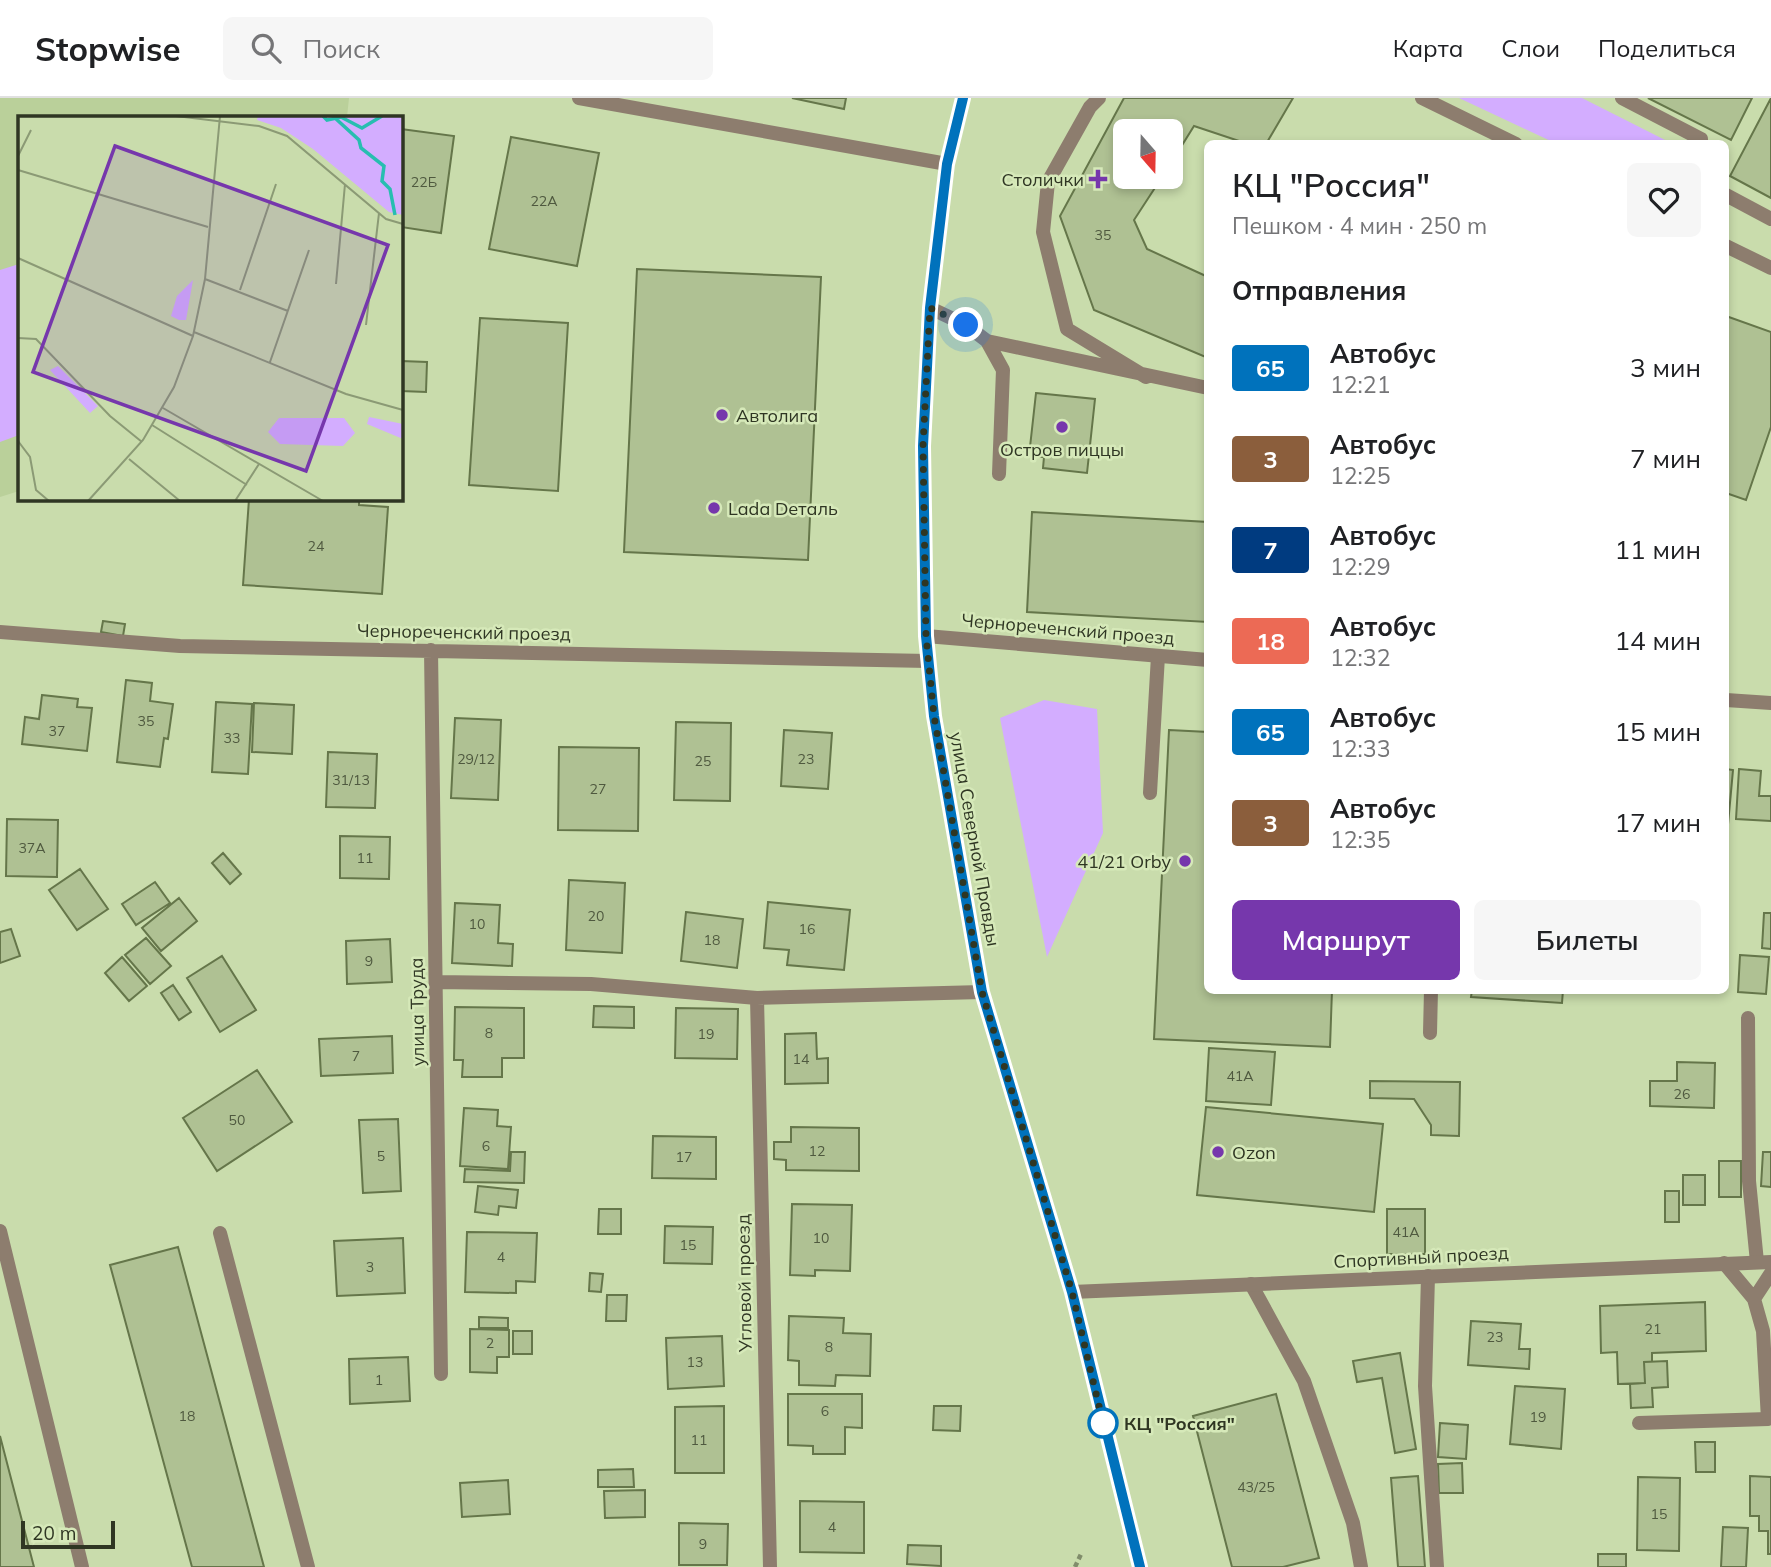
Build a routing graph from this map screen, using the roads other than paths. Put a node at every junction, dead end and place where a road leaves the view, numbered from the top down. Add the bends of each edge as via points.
1 (579, 98) edge
2 (962, 98) edge
3 (1099, 98) edge
4 (1422, 98) edge
5 (1622, 98) edge
6 (1508, 140) edge
7 (1700, 140) edge
8 (947, 164) junction
9 (1729, 197) edge
10 (1771, 219) edge
11 (1729, 247) edge
12 (1771, 268) edge
13 (930, 308) junction
14 (987, 341) junction
15 (1146, 377) junction
16 (1204, 387) edge
17 (999, 474) dead end
18 (0, 632) edge
19 (926, 636) junction
20 (431, 650) junction
21 (1158, 656) junction
22 (1204, 660) edge
23 (928, 661) junction
24 (1729, 700) edge
25 (1771, 703) edge
26 (1150, 793) dead end
27 (436, 982) junction
28 (982, 992) junction
29 (1431, 994) edge
30 (757, 998) junction
31 (1748, 1018) dead end
32 (1430, 1033) dead end
33 (0, 1231) edge
34 (220, 1233) dead end
35 (1764, 1262) edge
36 (1724, 1263) junction
37 (1771, 1273) edge
38 (1428, 1276) junction
39 (1251, 1284) junction
40 (1072, 1292) junction
41 (1754, 1299) junction
42 (441, 1374) dead end
43 (1769, 1419) edge
44 (1639, 1423) dead end
45 (82, 1567) edge
46 (308, 1567) edge
47 (769, 1567) edge
48 (1140, 1567) edge
49 (1361, 1567) edge
50 (1437, 1567) edge

1 - 8 street
2 - 8 main road, улица Северной Правды
3 - 15 street via 1048,182 1043,232 1067,329
4 - 6 street
5 - 7 street
8 - 13 main road, улица Северной Правды
9 - 10 street
11 - 12 street
13 - 14 street
13 - 19 main road, улица Северной Правды via 923,446
14 - 15 street
14 - 17 street via 1003,370
15 - 16 street
18 - 20 street, Чернореченский проезд via 180,646
19 - 21 street, Чернореченский проезд
19 - 23 main road, улица Северной Правды
20 - 23 street, Чернореченский проезд
20 - 27 street, улица Труда
21 - 22 street, Чернореченский проезд
21 - 26 street
23 - 28 main road, улица Северной Правды
24 - 25 street
27 - 30 street via 591,984
27 - 42 street, улица Труда
28 - 30 street
28 - 40 main road, улица Северной Правды
29 - 32 street
30 - 47 street, Угловой проезд
31 - 35 street via 1748,1181
33 - 45 street
34 - 46 street
35 - 36 street, Спортивный проезд
36 - 38 street, Спортивный проезд
36 - 41 street
37 - 41 street
38 - 39 street, Спортивный проезд
38 - 50 street via 1425,1387
39 - 40 street, Спортивный проезд
39 - 49 street via 1304,1381 1353,1523
40 - 48 main road, улица Северной Правды
41 - 43 street via 1763,1331
43 - 44 street

